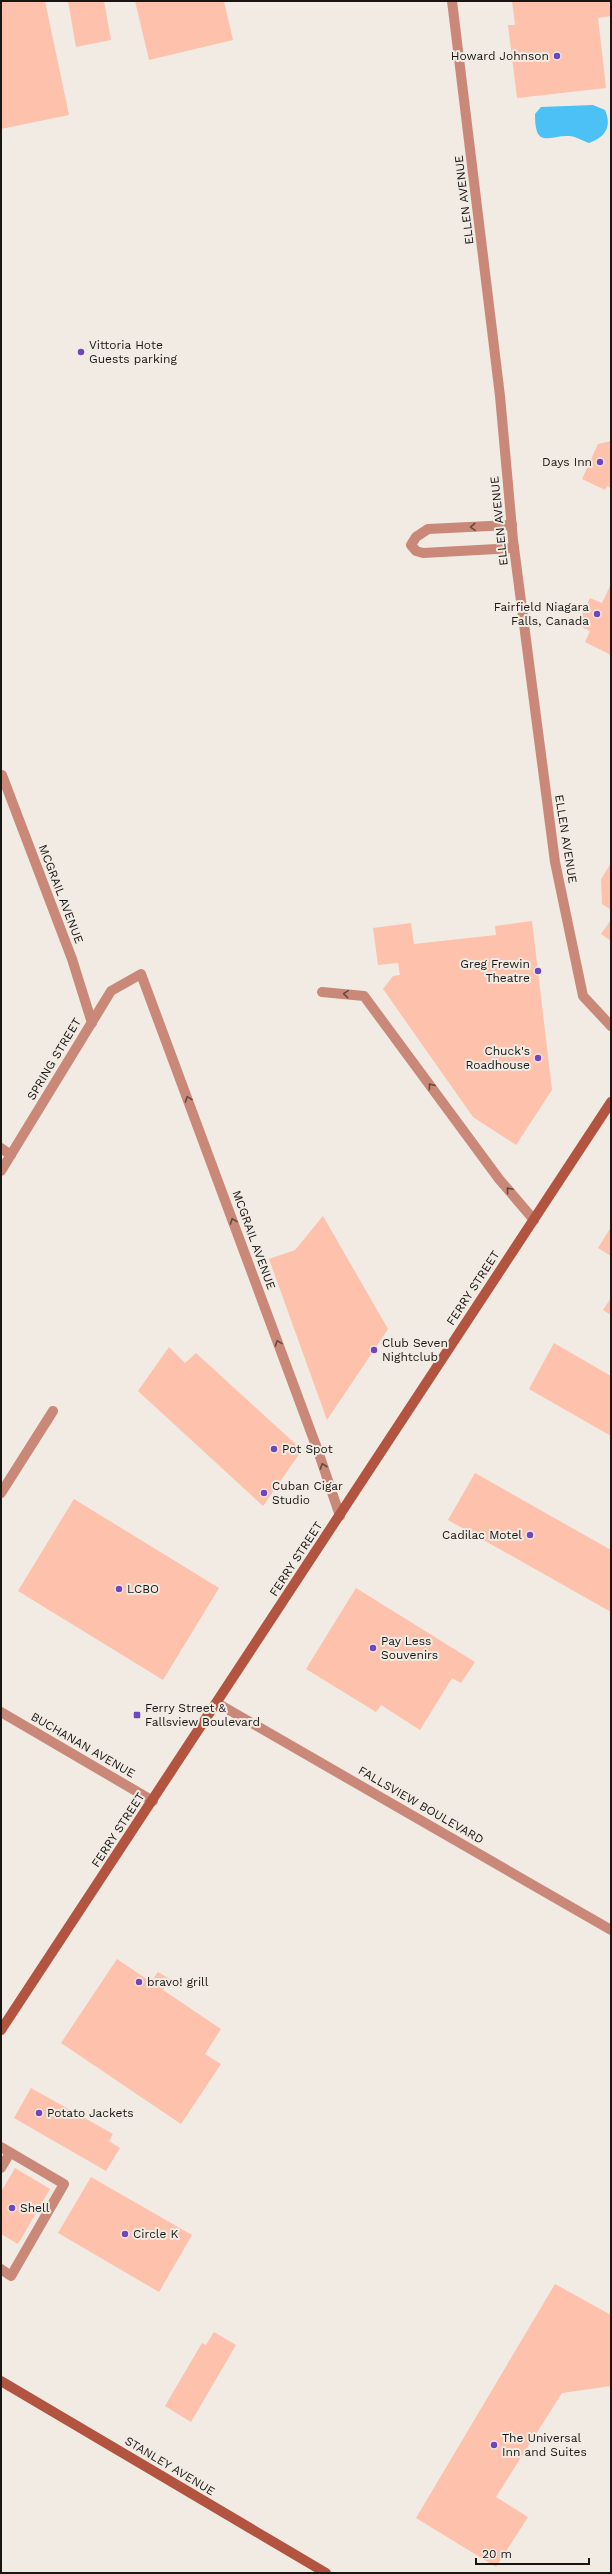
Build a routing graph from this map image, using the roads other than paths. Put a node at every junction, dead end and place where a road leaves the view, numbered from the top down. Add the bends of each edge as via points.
1 (452, 1) edge
2 (512, 525) junction
3 (514, 548) junction
4 (2, 775) dead end
5 (141, 974) joint
6 (322, 992) dead end
7 (92, 1022) junction
8 (611, 1026) edge
9 (611, 1102) edge
10 (1, 1148) edge
11 (11, 1155) junction
12 (1, 1171) edge
13 (534, 1220) junction
14 (53, 1411) dead end
15 (1, 1493) edge
16 (340, 1516) junction
17 (217, 1703) junction
18 (1, 1712) edge
19 (152, 1801) junction
20 (611, 1930) edge
21 (1, 2030) edge
22 (1, 2147) edge
23 (10, 2153) junction
24 (1, 2168) edge
25 (1, 2269) edge
26 (1, 2381) edge
27 (326, 2573) edge

1 - 2 street, ELLEN AVENUE via 500,396
2 - 3 street, ELLEN AVENUE
2 -> 3 street via 428,529 416,536 411,545 416,551 423,553
3 - 8 street, ELLEN AVENUE via 555,862 583,996
4 - 7 street, MCGRAIL AVENUE via 72,959
5 - 7 street, SPRING STREET via 110,991
16 -> 5 street, MCGRAIL AVENUE via 310,1428
13 -> 6 street via 499,1179 364,996
7 - 11 street, SPRING STREET
9 - 13 main road, FERRY STREET
10 - 11 street
11 - 12 street, SPRING STREET
13 - 16 main road, FERRY STREET
14 - 15 street
16 - 17 main road, FERRY STREET
17 - 19 main road, FERRY STREET
17 - 20 street, FALLSVIEW BOULEVARD
18 - 19 street, BUCHANAN AVENUE
19 - 21 main road, FERRY STREET
22 - 23 street
23 - 24 street
23 - 25 street via 64,2184 11,2276
26 - 27 main road, STANLEY AVENUE

